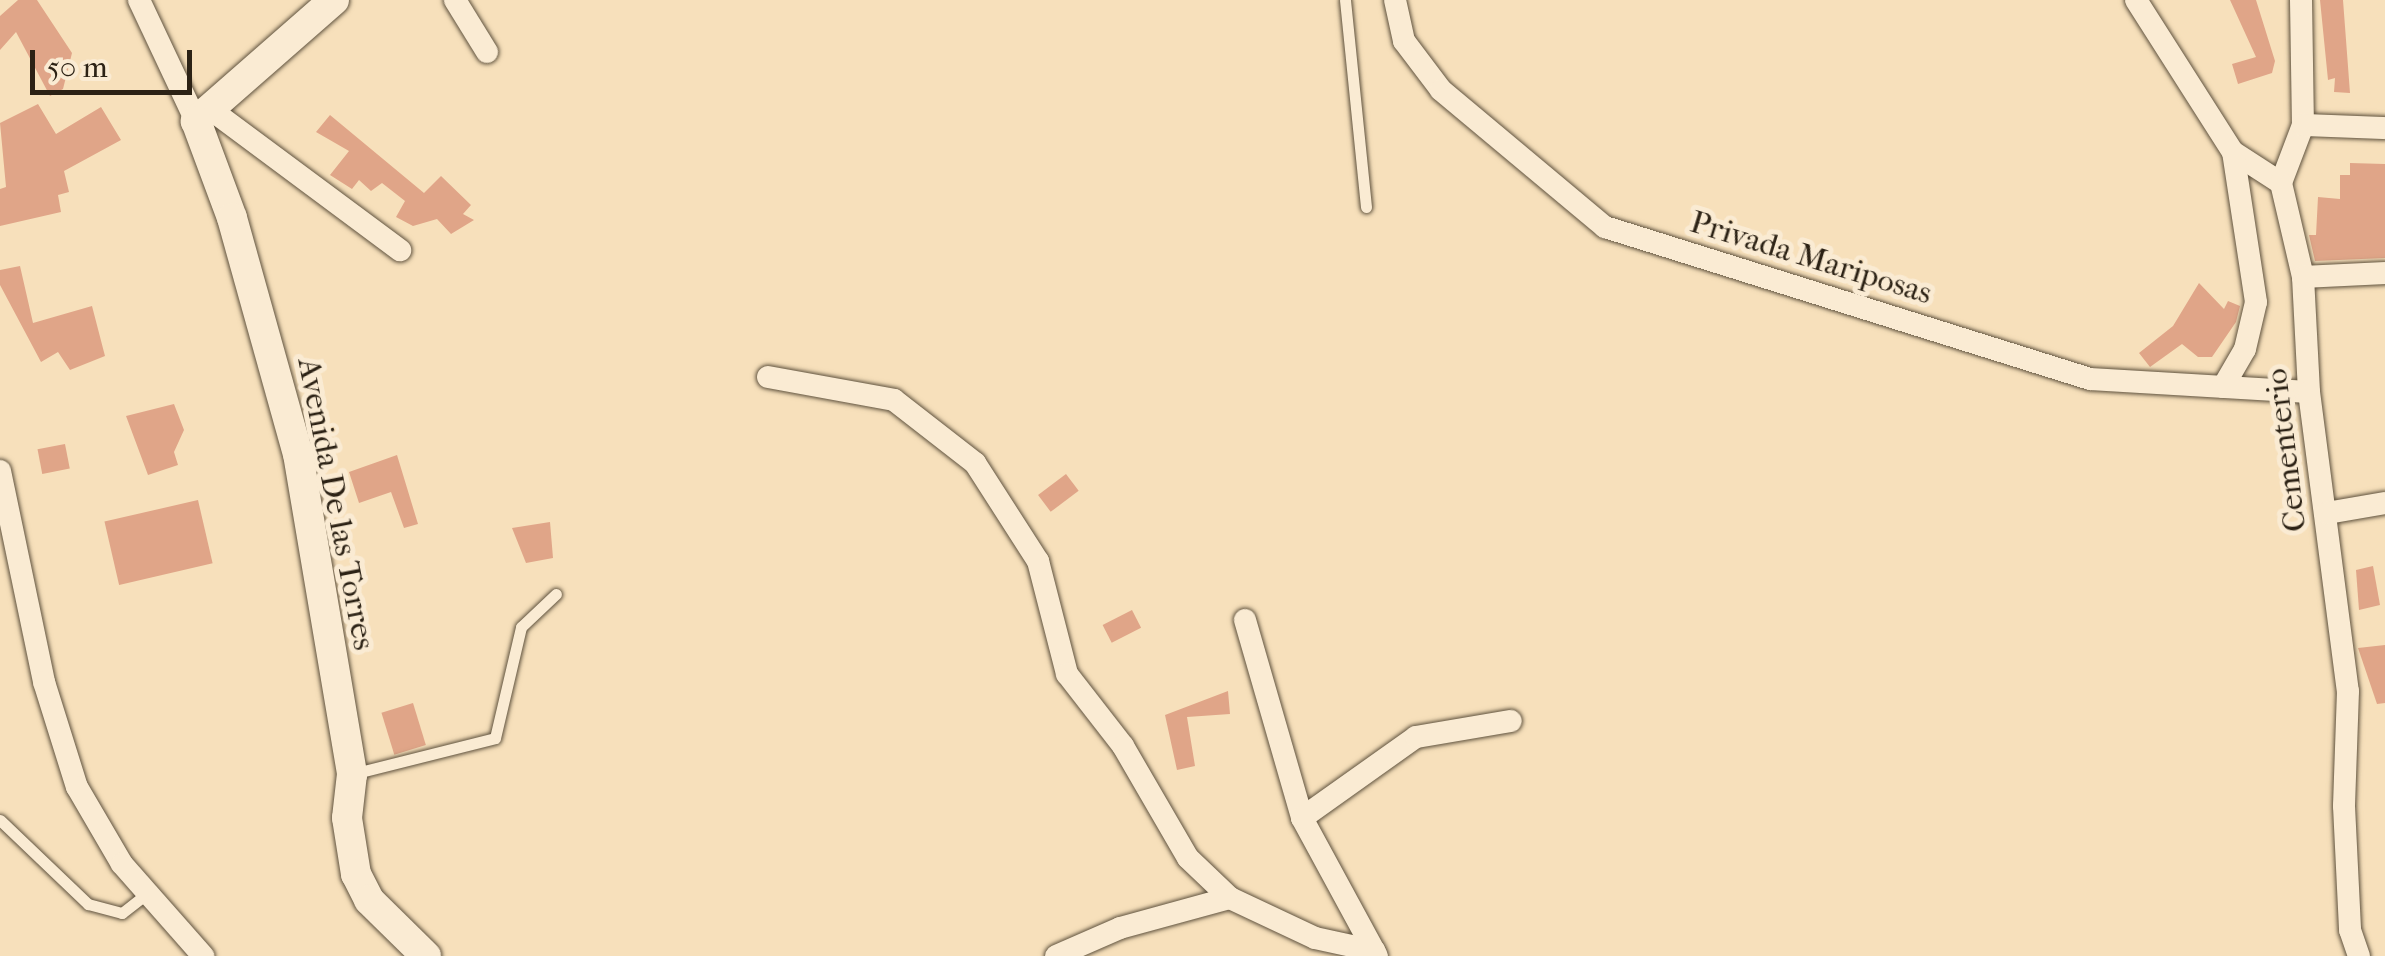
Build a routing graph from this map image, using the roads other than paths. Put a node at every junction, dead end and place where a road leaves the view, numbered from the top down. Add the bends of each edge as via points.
1 (139, 0) edge
2 (334, 0) edge
3 (455, 0) edge
4 (1345, 0) edge
5 (1395, 0) edge
6 (2136, 0) edge
7 (2301, 0) edge
8 (487, 52) dead end
9 (203, 115) junction
10 (2303, 124) junction
11 (2385, 128) edge
12 (2233, 152) junction
13 (2280, 183) junction
14 (1366, 207) dead end
15 (400, 250) dead end
16 (2385, 273) edge
17 (2303, 277) junction
18 (768, 377) dead end
19 (2224, 387) junction
20 (2309, 392) junction
21 (0, 471) edge
22 (2385, 503) edge
23 (2326, 512) junction
24 (556, 594) dead end
25 (1245, 620) dead end
26 (1511, 721) dead end
27 (352, 774) junction
28 (1302, 818) junction
29 (0, 820) edge
30 (148, 893) junction
31 (1230, 898) junction
32 (1376, 954) edge
33 (203, 956) edge
34 (426, 956) edge
35 (1056, 956) edge
36 (2359, 956) edge

1 - 9 street, Avenida De las Torres
2 - 9 street
3 - 8 street
4 - 14 lane
5 - 19 street, Privada Mariposas via 1404,41 1441,90 1605,228 2090,379
6 - 12 street
7 - 10 street
9 - 15 street
9 - 27 street, Avenida De las Torres via 282,385
10 - 11 street
10 - 13 street
12 - 13 street
12 - 19 street via 2256,302 2245,350
13 - 17 street, Cementerio
16 - 17 street
17 - 20 street, Cementerio
18 - 31 street via 894,400 996,485 1038,560 1066,674 1123,746 1164,828
19 - 20 street, Privada Mariposas
20 - 23 street, Cementerio
21 - 30 street via 59,742 98,825
22 - 23 street
23 - 36 street, Cementerio via 2348,691 2344,806 2350,930
24 - 27 lane via 521,627 495,738
25 - 28 street
26 - 28 street via 1416,737
27 - 34 street, Avenida De las Torres via 347,818 362,889
28 - 32 street
29 - 30 lane via 88,904 122,913
30 - 33 street
31 - 32 street via 1315,938
31 - 35 street via 1120,928

